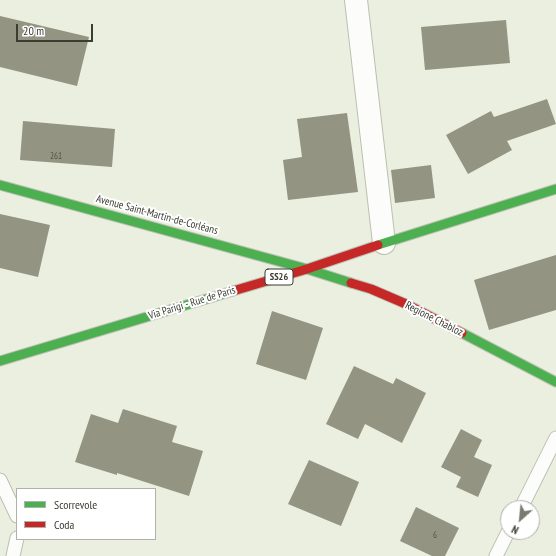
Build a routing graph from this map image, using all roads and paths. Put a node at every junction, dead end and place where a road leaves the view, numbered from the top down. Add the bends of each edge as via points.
1 (356, 0) edge
2 (0, 185) edge
3 (556, 189) edge
4 (384, 243) junction
5 (307, 269) junction
6 (0, 361) edge
7 (556, 382) edge
8 (556, 438) edge
9 (0, 480) edge
10 (525, 500) edge
11 (16, 514) edge
12 (17, 540) edge
13 (504, 540) edge
14 (13, 556) edge
15 (496, 556) edge

1 - 4 street
2 - 5 street, Avenue Saint-Martin-de-Corléans
3 - 4 street, Via Parigi - Rue de Paris / SS26
4 - 5 street, Via Parigi - Rue de Paris / SS26
5 - 6 street, Via Parigi - Rue de Paris / SS26
5 - 7 street, Regione Chabloz via 371,289 399,301
8 - 10 lane
9 - 11 lane
12 - 14 lane
13 - 15 lane

